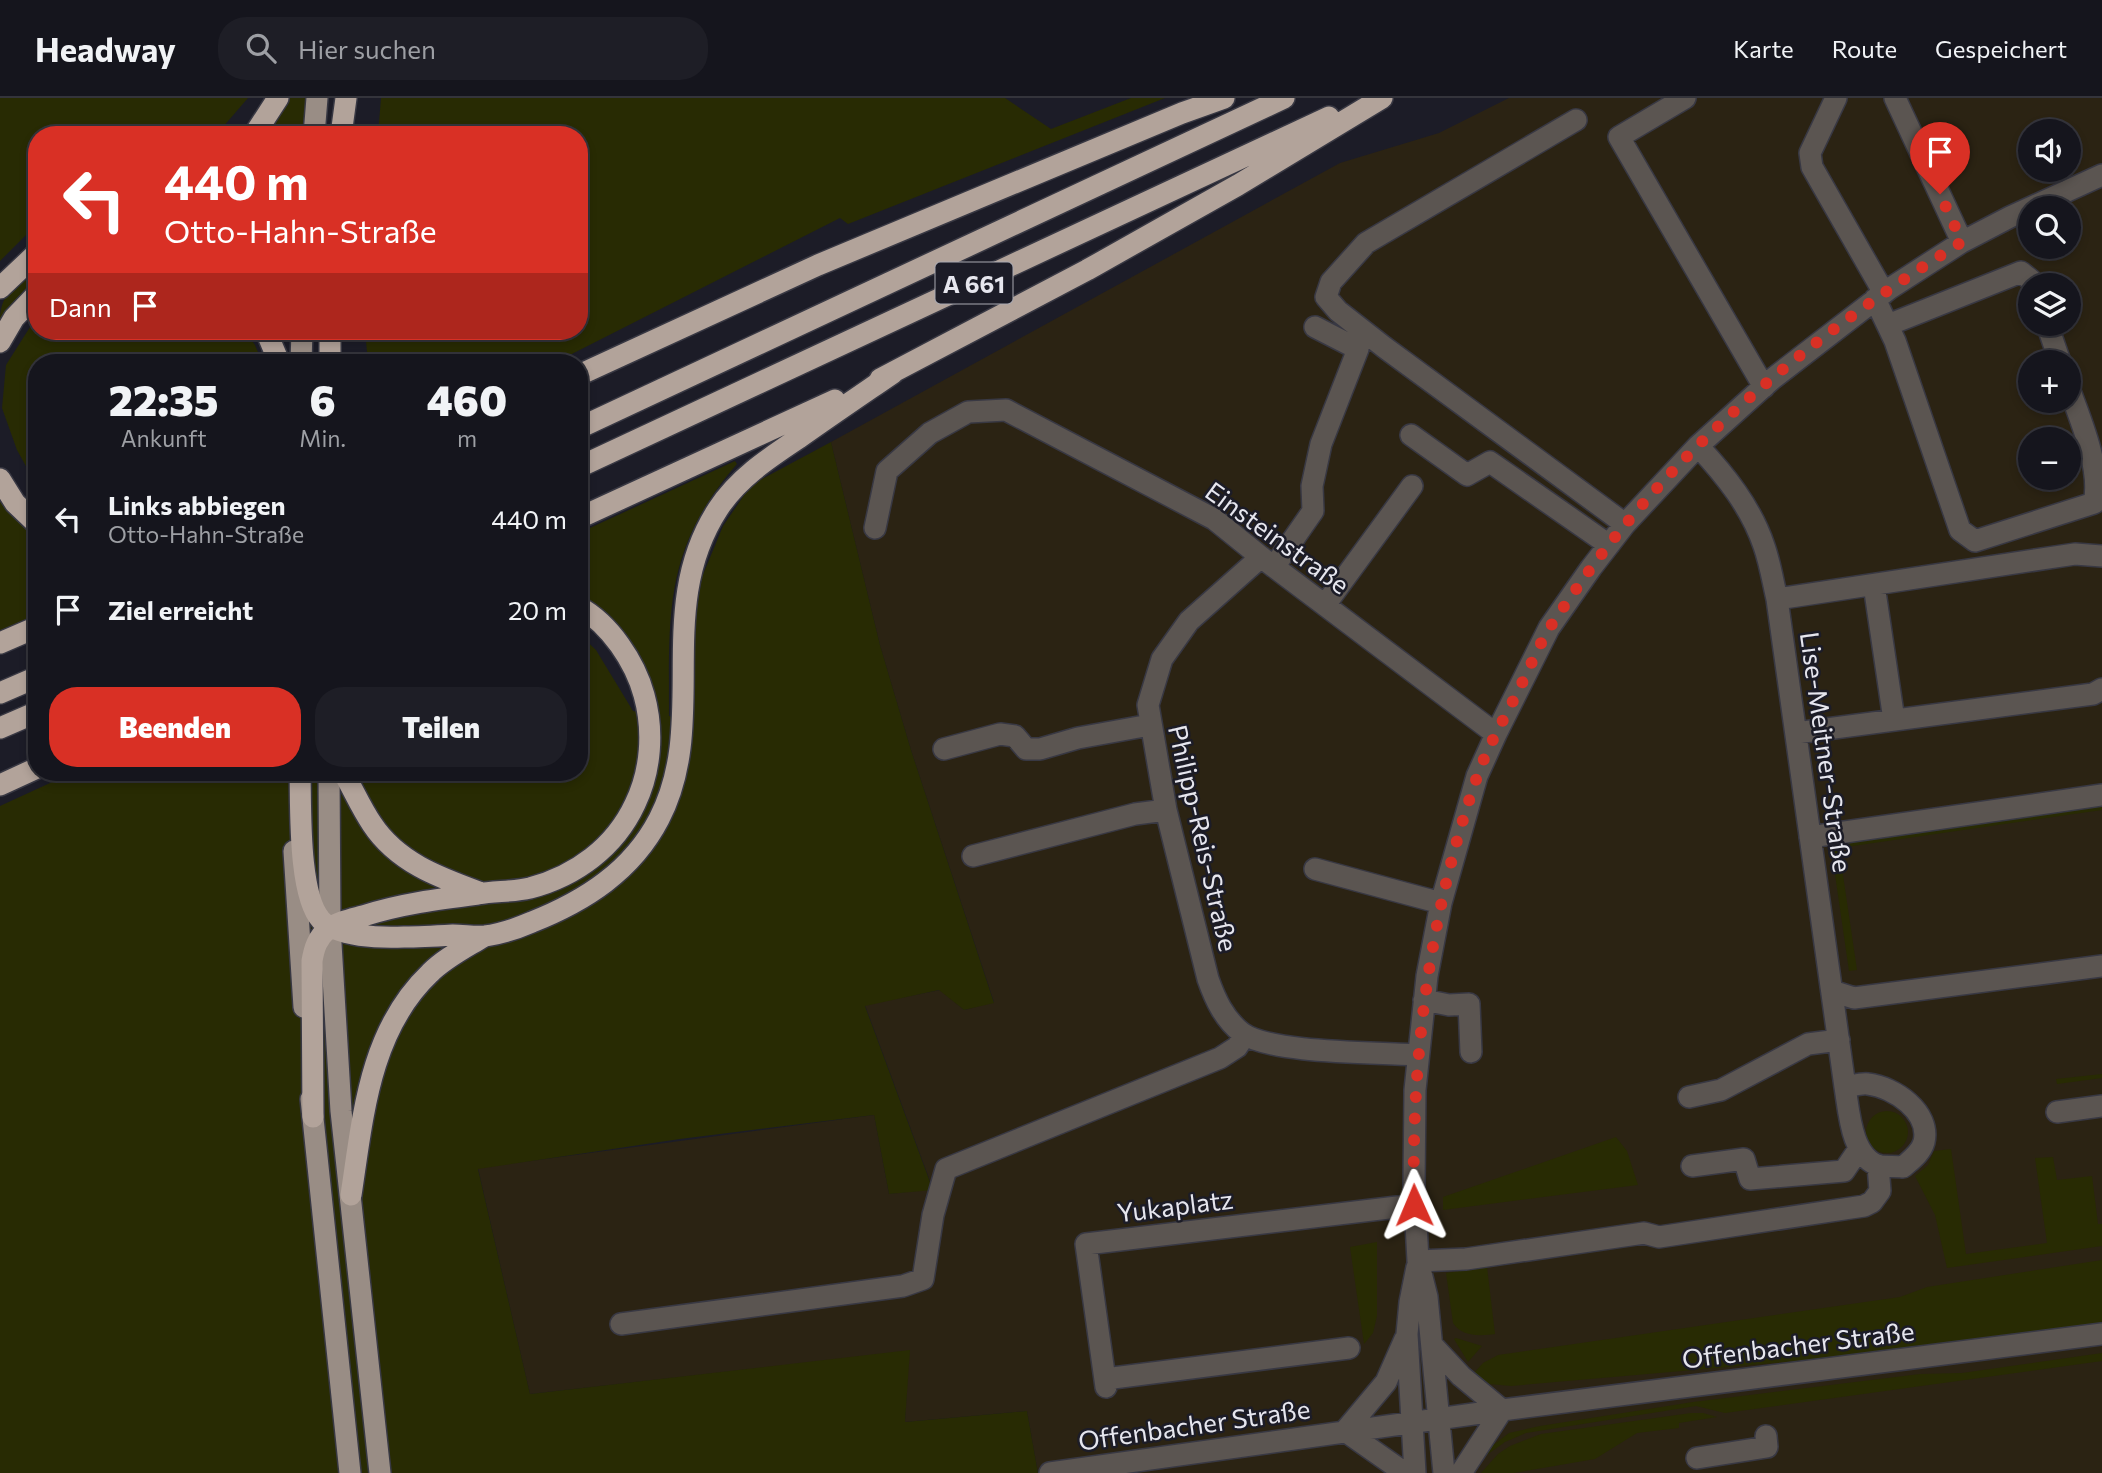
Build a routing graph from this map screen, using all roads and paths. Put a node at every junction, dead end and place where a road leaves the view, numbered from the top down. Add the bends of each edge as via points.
1 (278, 98) edge
2 (317, 98) edge
3 (348, 98) edge
4 (1224, 98) edge
5 (1284, 98) edge
6 (1368, 98) edge
7 (1382, 98) edge
8 (1685, 98) edge
9 (1836, 98) edge
10 (1895, 98) edge
11 (1576, 120) dead end
12 (260, 126) edge
13 (315, 126) edge
14 (343, 126) edge
15 (348, 126) edge
16 (2102, 175) edge
17 (1962, 242) junction
18 (28, 262) edge
19 (2018, 273) edge
20 (0, 288) edge
21 (1880, 296) junction
22 (28, 303) edge
23 (1888, 325) junction
24 (1315, 327) dead end
25 (0, 342) edge
26 (588, 371) edge
27 (893, 373) junction
28 (1764, 387) junction
29 (2078, 413) edge
30 (588, 424) edge
31 (1411, 435) dead end
32 (1698, 446) junction
33 (588, 463) edge
34 (0, 479) edge
35 (1412, 486) dead end
36 (588, 514) edge
37 (28, 515) edge
38 (1625, 524) junction
39 (875, 528) dead end
40 (1609, 545) junction
41 (2102, 556) edge
42 (1267, 562) junction
43 (1874, 585) junction
44 (1777, 599) junction
45 (1325, 605) junction
46 (588, 614) edge
47 (28, 631) edge
48 (0, 643) edge
49 (28, 681) edge
50 (2102, 689) edge
51 (0, 694) edge
52 (28, 716) edge
53 (1894, 720) junction
54 (1150, 725) junction
55 (0, 728) edge
56 (1796, 733) junction
57 (1496, 734) junction
58 (944, 749) dead end
59 (28, 772) edge
60 (298, 781) edge
61 (300, 781) edge
62 (329, 781) edge
63 (348, 781) edge
64 (0, 785) edge
65 (2102, 795) edge
66 (1166, 810) junction
67 (1811, 837) junction
68 (974, 856) dead end
69 (1315, 869) dead end
70 (481, 893) junction
71 (1441, 903) junction
72 (330, 927) junction
73 (485, 936) junction
74 (2102, 966) edge
75 (1832, 991) junction
76 (1424, 1000) junction
77 (1245, 1035) junction
78 (1839, 1040) junction
79 (1471, 1052) dead end
80 (1418, 1055) junction
81 (1845, 1087) junction
82 (1689, 1097) dead end
83 (2102, 1106) edge
84 (2057, 1112) dead end
85 (313, 1117) junction
86 (1859, 1149) junction
87 (1692, 1166) dead end
88 (1878, 1166) junction
89 (351, 1195) junction
90 (1414, 1205) junction
91 (1419, 1261) junction
92 (621, 1324) dead end
93 (1407, 1334) junction
94 (2102, 1334) edge
95 (1433, 1346) junction
96 (1349, 1348) dead end
97 (1502, 1410) junction
98 (1438, 1419) junction
99 (1412, 1422) junction
100 (1345, 1432) junction
101 (1766, 1436) dead end
102 (1697, 1458) dead end
103 (350, 1473) edge
104 (380, 1473) edge
105 (1050, 1473) edge
106 (1405, 1473) edge
107 (1415, 1473) edge
108 (1444, 1473) edge
109 (1461, 1473) edge

1 - 12 highway
2 - 13 main road
3 - 14 highway
3 - 15 main road
4 - 26 highway via 818,265
5 - 30 highway, A 661
6 - 33 highway, A 661
7 - 27 highway via 1087,270
8 - 28 street via 1619,137
9 - 21 street via 1810,160
10 - 17 street
11 - 38 street via 1366,243 1331,282 1326,297 1338,312 1384,347
16 - 17 street
17 - 21 street
18 - 20 highway
19 - 23 street
21 - 23 street
21 - 28 street
22 - 25 highway
23 - 29 street via 1960,530 1975,541 2094,503 2100,490 2097,468
24 - 42 street, Philipp-Reis-Straße via 1358,349 1321,443 1312,486 1313,510
27 - 36 highway
27 - 73 highway via 749,474 727,496 708,526 685,605 677,769 666,806 642,847 609,881 578,901 522,926
28 - 32 street
31 - 40 street via 1468,475 1490,462
32 - 38 street
32 - 44 street, Lise-Meitner-Straße via 1729,480 1749,513 1764,545
34 - 37 highway
35 - 45 street
38 - 40 street
39 - 42 street, Einsteinstraße via 887,471 930,433 968,412 1006,410 1214,519
40 - 57 street via 1549,628
41 - 43 street via 2075,554
42 - 45 street, Einsteinstraße
42 - 54 street, Philipp-Reis-Straße via 1189,621 1162,659 1147,705
43 - 44 street
43 - 53 street
44 - 56 street, Lise-Meitner-Straße
45 - 57 street, Einsteinstraße
46 - 70 highway via 620,646 641,684 648,709 650,750 639,797 615,838 577,868 531,887
47 - 48 highway
49 - 51 highway
50 - 53 street via 2093,694
52 - 55 highway
53 - 56 street
54 - 58 street via 1040,750 1026,749 1015,737 1000,734
54 - 66 street, Philipp-Reis-Straße
56 - 67 street, Lise-Meitner-Straße
57 - 71 street via 1477,776
59 - 64 highway
60 - 85 main road via 294,861
61 - 72 highway via 307,887 315,912
62 - 72 main road
63 - 70 highway via 372,825 409,862
65 - 67 street
66 - 68 street
66 - 77 street, Philipp-Reis-Straße via 1215,999
67 - 75 street, Lise-Meitner-Straße
69 - 71 street
70 - 72 highway via 386,909
71 - 76 street
72 - 73 highway via 392,938
72 - 85 highway via 319,938 312,961
72 - 89 main road
73 - 89 highway via 431,971 395,1018 366,1095
74 - 75 street via 1854,998
75 - 78 street, Lise-Meitner-Straße
76 - 79 street via 1469,1004
76 - 80 street
77 - 80 street via 1285,1047
77 - 92 street via 1220,1058 946,1169 933,1214 923,1279 903,1286
78 - 81 street, Lise-Meitner-Straße
78 - 82 street via 1808,1044 1721,1090
80 - 90 street
81 - 86 street, Lise-Meitner-Straße
81 - 88 street via 1867,1084 1890,1091 1912,1106 1922,1121 1924,1141 1916,1156 1903,1167
83 - 84 street
85 - 103 main road
86 - 87 street via 1844,1171 1750,1180 1744,1159
86 - 88 street
88 - 91 street via 1880,1191 1864,1206 1659,1237 1644,1233 1466,1259
89 - 104 main road
90 - 91 street
90 - 96 street, Yukaplatz via 1086,1244 1105,1383
91 - 93 street
91 - 95 street
93 - 99 street
93 - 100 street, Offenbacher Straße via 1386,1382
94 - 97 street, Offenbacher Straße
95 - 97 street
95 - 98 street
97 - 98 street, Offenbacher Straße
97 - 109 street
98 - 99 street, Offenbacher Straße
98 - 108 street
99 - 100 street, Offenbacher Straße
99 - 107 street
100 - 105 street, Offenbacher Straße
100 - 106 street
101 - 102 street via 1767,1447

